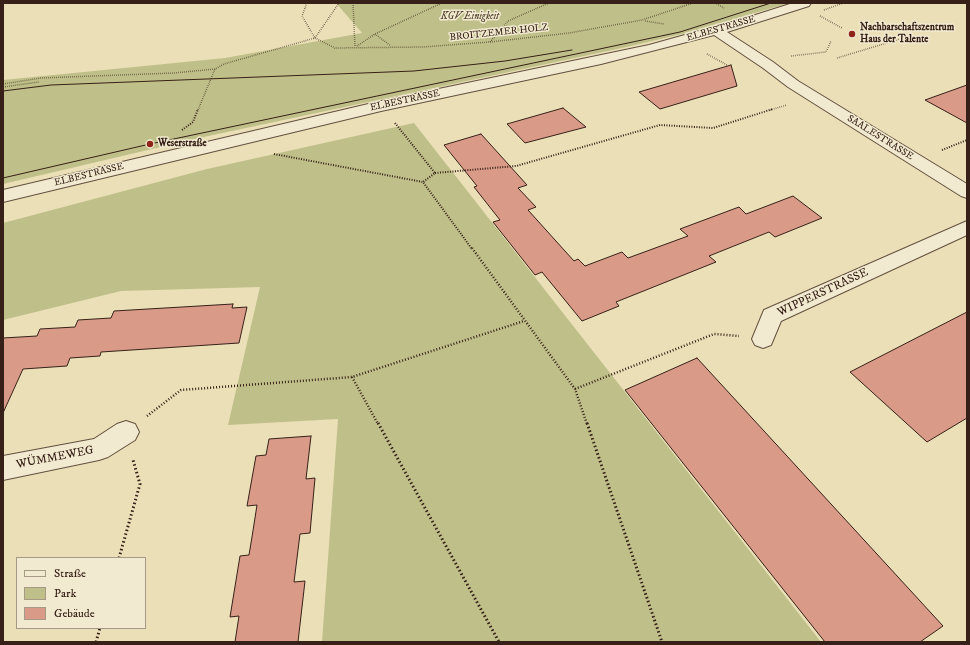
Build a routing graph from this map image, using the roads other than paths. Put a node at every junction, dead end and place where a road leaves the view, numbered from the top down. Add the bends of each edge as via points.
1 (805, 3) edge
2 (717, 31) junction
3 (692, 38) junction
4 (709, 46) dead end
5 (727, 54) dead end
6 (792, 84) junction
7 (967, 192) edge
8 (3, 196) edge
9 (967, 227) edge
10 (763, 339) road end
11 (126, 432) road end
12 (3, 468) edge

1 - 2 street, ELBESTRASSE
2 - 3 street, ELBESTRASSE
2 - 6 street, SAALESTRASSE
3 - 4 street
3 - 8 street, ELBESTRASSE via 601,60 381,106
5 - 6 street, SAALESTRASSE
6 - 7 street, SAALESTRASSE
9 - 10 street, WIPPERSTRASSE via 772,316
11 - 12 street, WÜMMEWEG via 99,449

